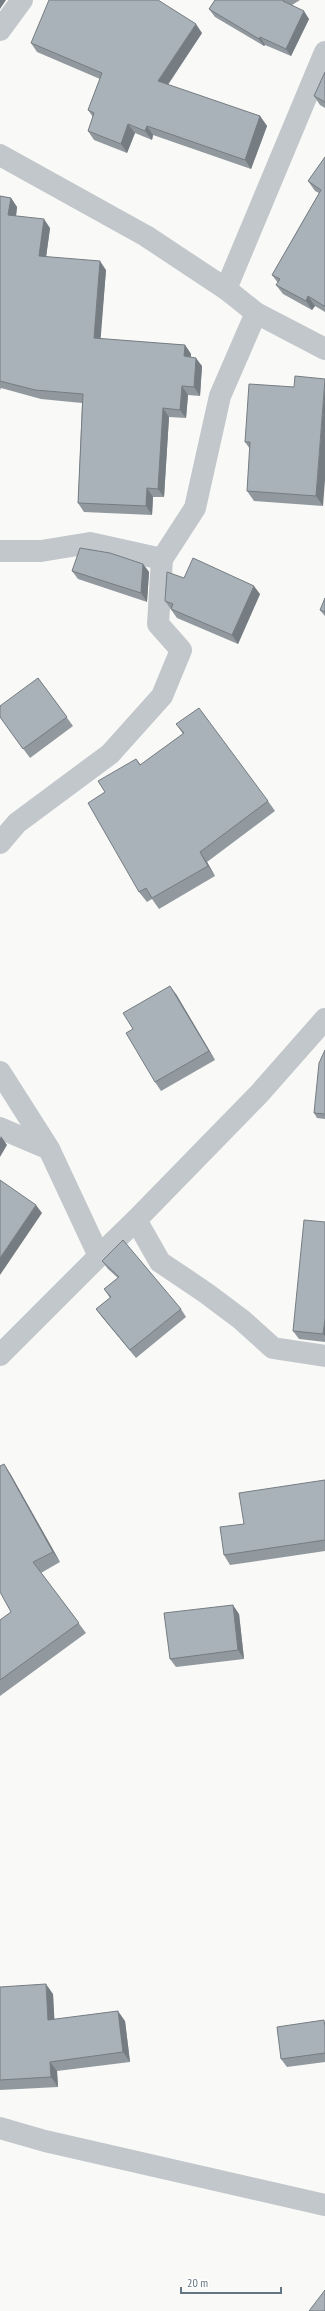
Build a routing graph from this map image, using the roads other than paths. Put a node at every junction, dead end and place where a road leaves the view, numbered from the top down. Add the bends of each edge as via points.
1 (22, 0) edge
2 (0, 30) edge
3 (325, 52) edge
4 (0, 155) edge
5 (226, 289) junction
6 (256, 313) junction
7 (325, 349) edge
8 (0, 552) edge
9 (162, 559) junction
10 (0, 843) edge
11 (325, 1019) edge
12 (0, 1072) edge
13 (0, 1128) edge
14 (49, 1149) junction
15 (136, 1220) junction
16 (99, 1256) junction
17 (0, 1355) edge
18 (325, 1356) edge
19 (0, 2128) edge
20 (325, 2205) edge

1 - 2 street
3 - 5 street
4 - 5 street via 146,236
5 - 6 street
6 - 7 street
6 - 9 street via 220,396 195,508
8 - 9 street via 41,550 90,543
9 - 10 street via 158,624 182,650 162,696 110,754 17,823
11 - 15 street via 259,1094
12 - 14 street
13 - 14 street
14 - 16 street
15 - 16 street
15 - 18 street via 160,1262 224,1306 273,1348
16 - 17 street
19 - 20 street via 45,2141

